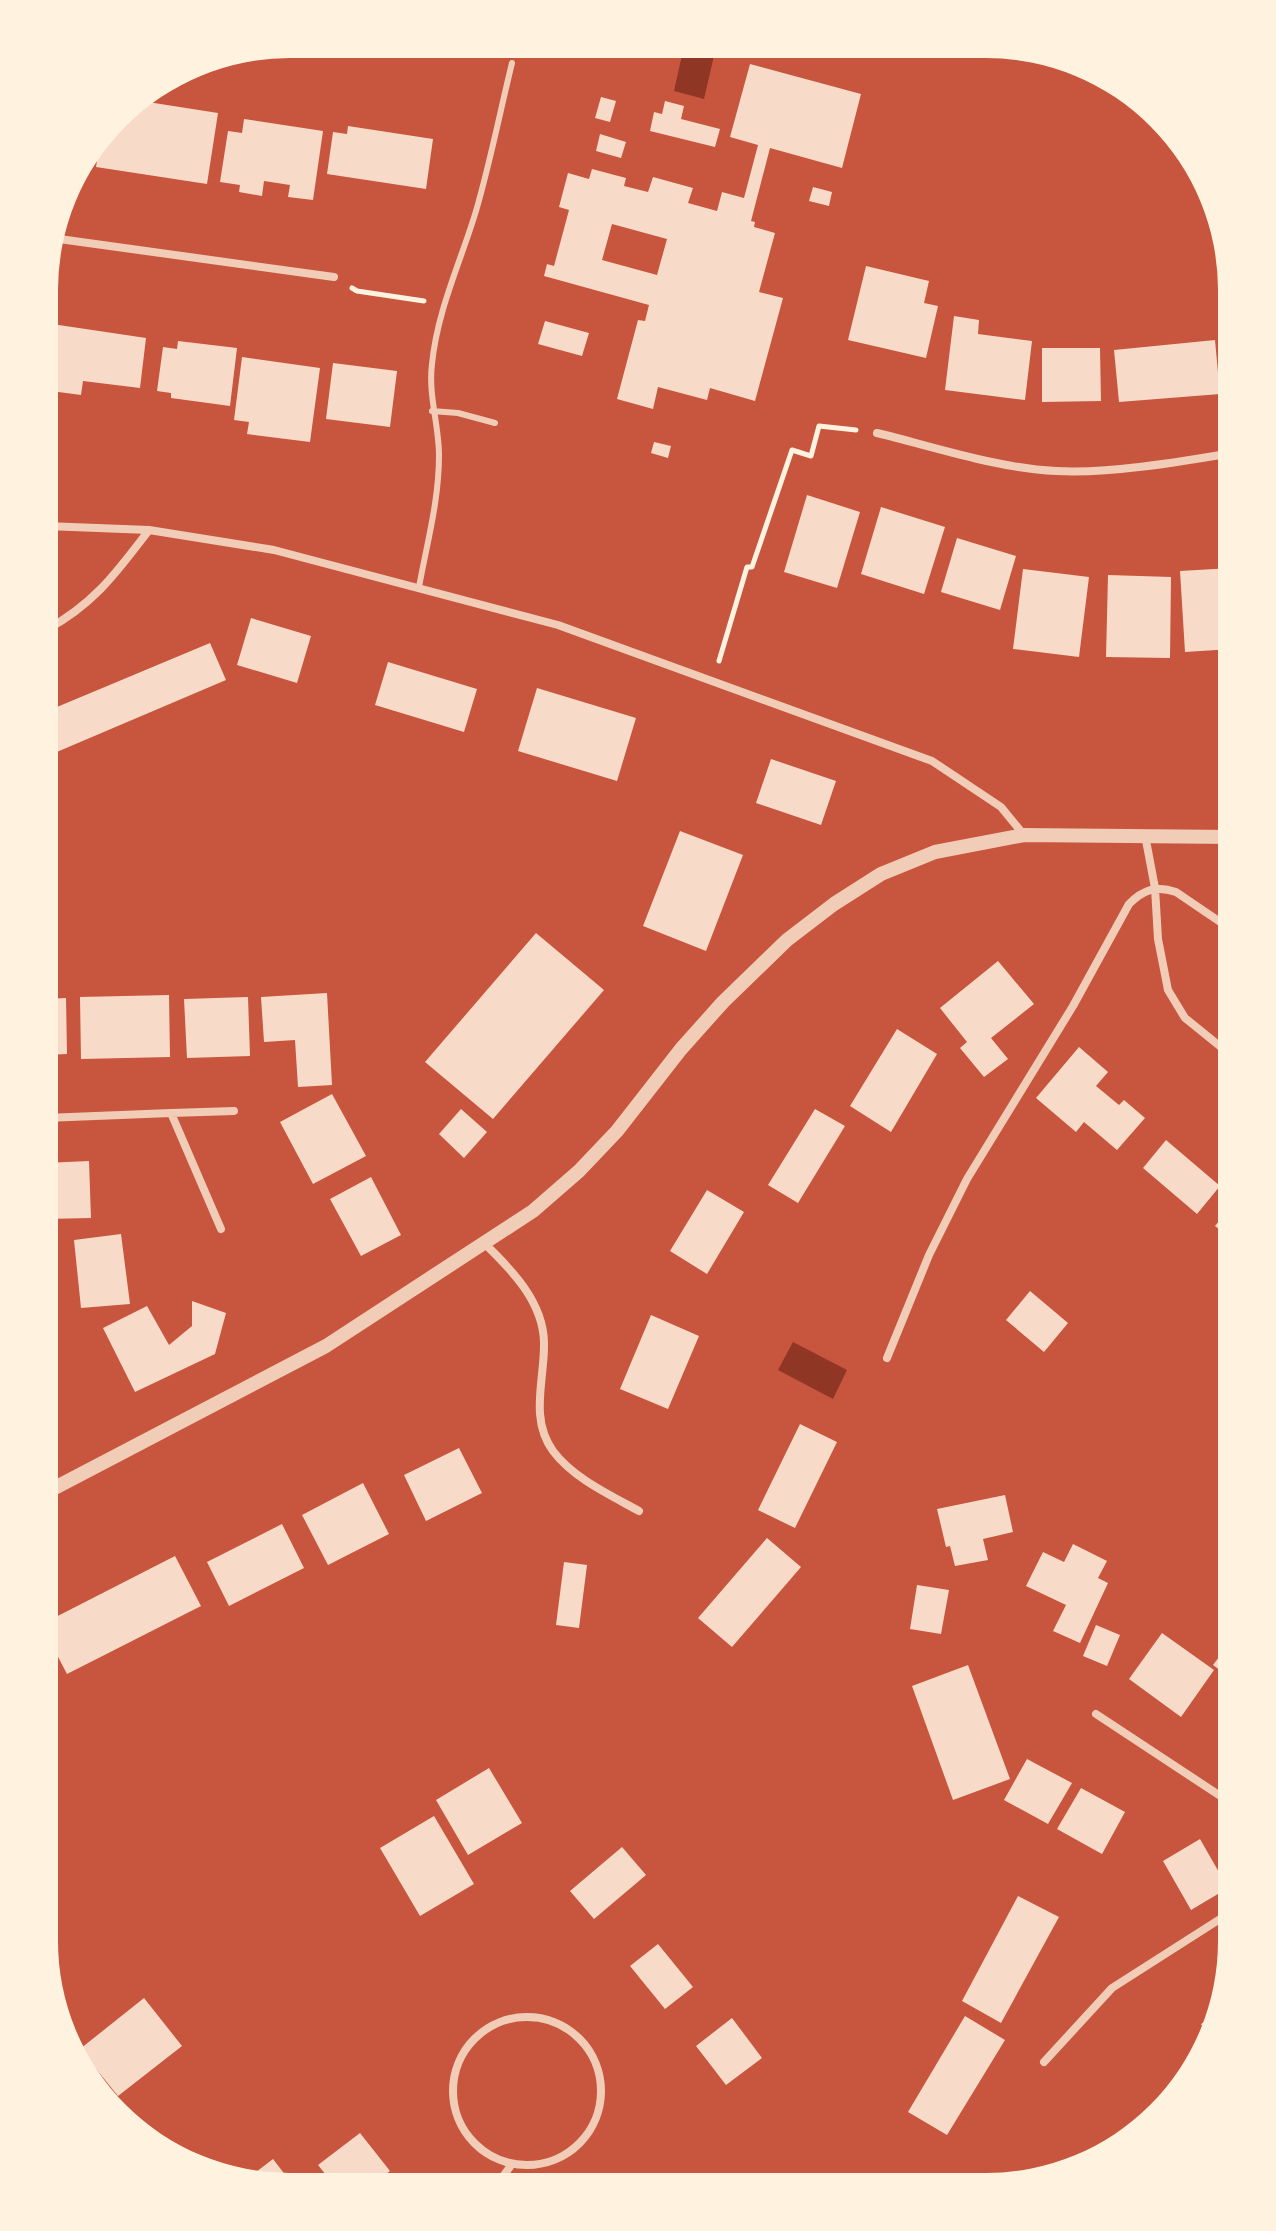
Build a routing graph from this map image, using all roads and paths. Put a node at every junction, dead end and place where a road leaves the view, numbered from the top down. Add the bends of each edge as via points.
1 (512, 63) dead end
2 (63, 240) edge
3 (334, 277) joint
4 (445, 305) junction
5 (432, 411) junction
6 (495, 423) dead end
7 (877, 433) joint
8 (1218, 455) edge
9 (58, 526) edge
10 (149, 530) junction
11 (419, 587) junction
12 (58, 624) edge
13 (713, 681) junction
14 (1024, 835) junction
15 (1145, 835) junction
16 (1218, 837) edge
17 (1155, 888) junction
18 (1218, 920) edge
19 (1218, 1045) edge
20 (234, 1111) dead end
21 (171, 1113) junction
22 (58, 1117) edge
23 (221, 1229) dead end
24 (485, 1244) junction
25 (887, 1358) dead end
26 (58, 1486) edge
27 (639, 1511) dead end
28 (1096, 1714) dead end
29 (1218, 1794) edge
30 (1218, 1920) edge
31 (1044, 2062) dead end
32 (512, 2164) junction
33 (505, 2173) edge

1 - 4 lane via 476,210
2 - 3 street
3 - 4 path via 357,291
4 - 5 lane via 432,364
5 - 6 lane
5 - 11 lane via 438,488
7 - 8 street via 1052,471
7 - 13 path via 819,426 811,456 792,450 752,567 747,567
9 - 10 street
10 - 11 street via 274,550
10 - 12 street via 111,580
11 - 13 street via 558,625
13 - 14 street via 932,761 1001,807
14 - 15 street
14 - 24 street via 935,852 881,874 834,904 787,940 723,1002 579,1171
15 - 16 street
15 - 17 street
17 - 18 street via 1176,892
17 - 19 street via 1158,939 1171,997 1185,1018
17 - 25 street via 1129,904 967,1179
20 - 21 street
21 - 22 street
21 - 23 street
24 - 26 street via 326,1346
24 - 27 street via 526,1288 539,1317 544,1341 539,1409 553,1451 575,1472
28 - 29 street
30 - 31 street via 1112,1988
32 - 32 street via 537,2165 580,2144 595,2124 602,2100 600,2075 584,2043 554,2021 530,2016 506,2019 484,2030 466,2047 455,2069 452,2100 462,2129 483,2152
32 - 33 street

